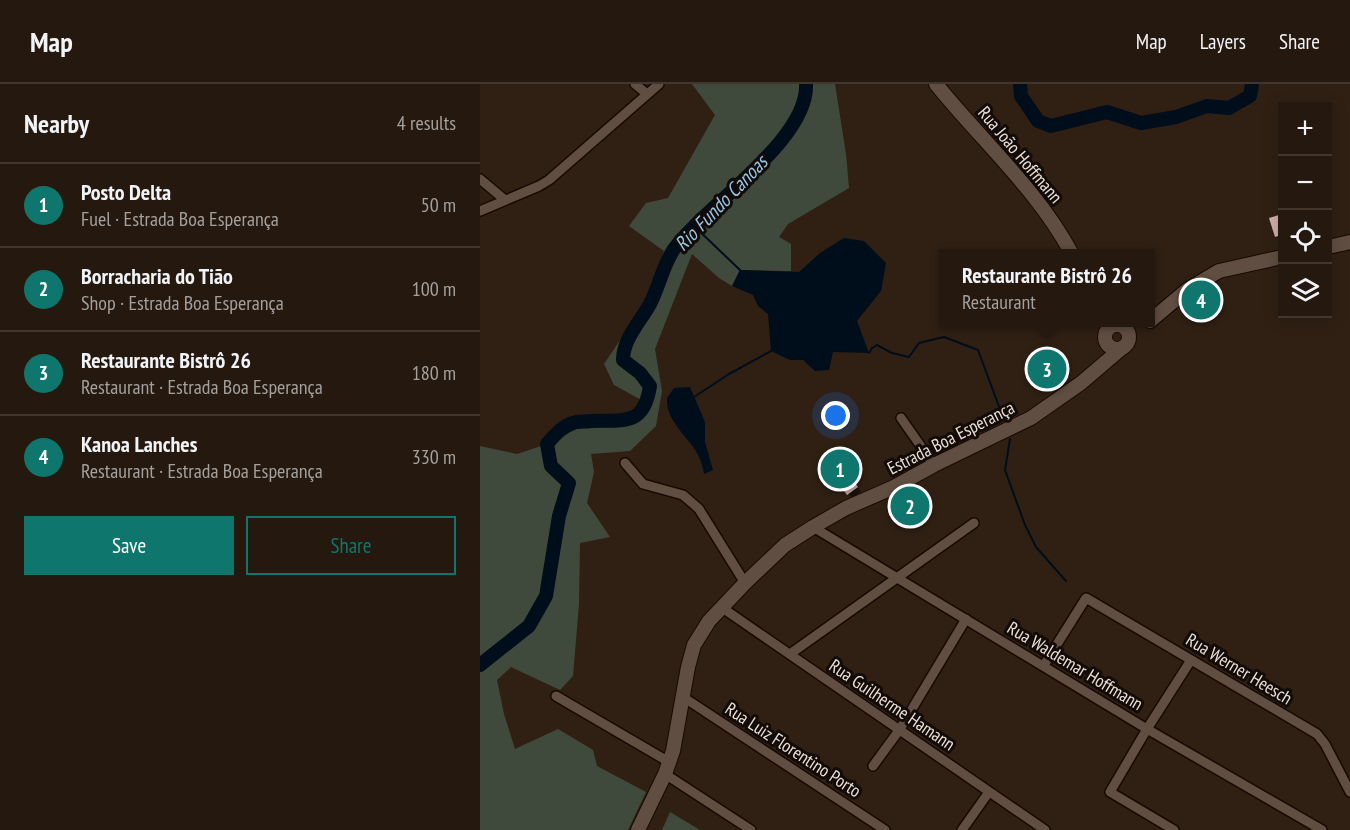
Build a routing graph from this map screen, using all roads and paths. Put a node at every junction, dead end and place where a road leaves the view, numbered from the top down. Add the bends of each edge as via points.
1 (635, 84) edge
2 (659, 84) edge
3 (936, 84) edge
4 (647, 94) junction
5 (480, 179) edge
6 (505, 200) junction
7 (480, 211) edge
8 (1350, 236) edge
9 (1332, 240) edge
10 (1350, 242) edge
11 (1332, 246) edge
12 (1069, 249) edge
13 (1278, 252) edge
14 (1278, 258) edge
15 (1155, 309) edge
16 (1155, 318) edge
17 (1138, 327) edge
18 (1120, 334) edge
19 (901, 418) dead end
20 (625, 463) dead end
21 (934, 465) junction
22 (974, 523) dead end
23 (813, 527) junction
24 (896, 577) junction
25 (745, 583) junction
26 (721, 607) junction
27 (966, 619) junction
28 (790, 654) junction
29 (1191, 660) junction
30 (1044, 665) junction
31 (556, 696) dead end
32 (683, 697) junction
33 (900, 729) junction
34 (1147, 729) junction
35 (873, 766) dead end
36 (667, 768) junction
37 (989, 792) junction
38 (1350, 792) edge
39 (638, 830) edge
40 (751, 830) edge
41 (885, 830) edge
42 (962, 830) edge
43 (1045, 830) edge
44 (1174, 830) edge
45 (1322, 830) edge

1 - 4 street
2 - 4 street
3 - 12 street, Rua João Hoffmann via 1025,184
4 - 6 street via 549,180
5 - 6 street
6 - 7 street
8 - 9 street
10 - 11 street
13 - 15 street via 1203,272
14 - 16 street, Estrada Boa Esperança via 1220,270 1187,290
17 - 18 street, Estrada Boa Esperança
18 - 21 street, Estrada Boa Esperança via 1101,366 1031,418
19 - 21 street
20 - 25 street via 643,484 692,501
21 - 23 street, Estrada Boa Esperança
22 - 24 street
23 - 24 street, Rua Waldemar Hoffmann
23 - 25 street, Estrada Boa Esperança via 785,546
24 - 27 street, Rua Waldemar Hoffmann
24 - 28 street
25 - 26 street, Estrada Boa Esperança
26 - 28 street, Rua Guilherme Hamann
26 - 32 street, Estrada Boa Esperança via 694,645
27 - 30 street, Rua Waldemar Hoffmann
27 - 33 street
28 - 33 street, Rua Guilherme Hamann
29 - 30 street, Rua Werner Heesch via 1086,598
29 - 34 street
29 - 38 street, Rua Werner Heesch via 1317,734
30 - 34 street, Rua Waldemar Hoffmann
31 - 36 street
32 - 36 street, Estrada Boa Esperança
32 - 41 street, Rua Luiz Florentino Porto
33 - 35 street
33 - 37 street, Rua Guilherme Hamann
34 - 44 street via 1110,792
34 - 45 street, Rua Waldemar Hoffmann
36 - 39 street, Estrada Boa Esperança
36 - 40 street
37 - 42 street
37 - 43 street, Rua Guilherme Hamann

